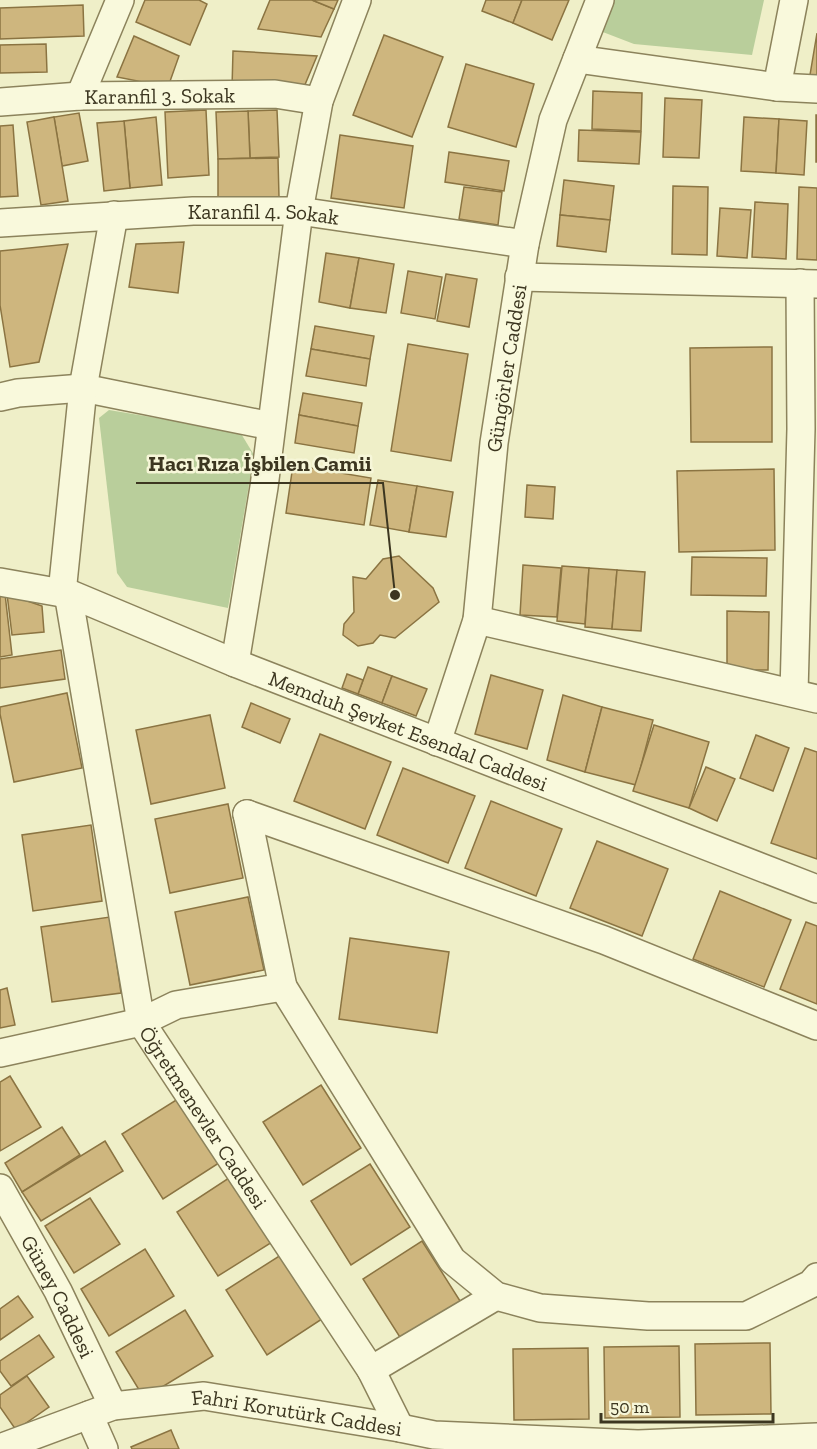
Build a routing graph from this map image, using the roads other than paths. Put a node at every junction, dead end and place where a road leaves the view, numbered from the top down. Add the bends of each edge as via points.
1 (120, 0) edge
2 (357, 0) edge
3 (600, 0) edge
4 (794, 0) edge
5 (577, 58) junction
6 (777, 87) junction
7 (817, 89) edge
8 (80, 96) junction
9 (319, 101) junction
10 (0, 102) edge
11 (299, 211) junction
12 (114, 215) junction
13 (0, 223) edge
14 (525, 244) junction
15 (519, 277) junction
16 (808, 283) edge
17 (83, 388) junction
18 (0, 397) edge
19 (271, 426) junction
20 (0, 582) edge
21 (65, 593) junction
22 (477, 620) junction
23 (235, 663) junction
24 (806, 696) edge
25 (437, 742) junction
26 (817, 889) edge
27 (283, 987) junction
28 (141, 1022) junction
29 (817, 1026) edge
30 (0, 1053) edge
31 (0, 1188) edge
32 (817, 1277) edge
33 (495, 1296) junction
34 (371, 1370) junction
35 (101, 1410) junction
36 (817, 1437) edge
37 (420, 1440) edge
38 (637, 1446) edge
39 (0, 1448) edge
40 (104, 1449) edge

1 - 8 street
2 - 9 street
3 - 5 street, Güngörler Caddesi
4 - 6 street
5 - 6 street
5 - 14 street, Güngörler Caddesi via 554,120
6 - 7 street
8 - 9 street, Karanfil 3. Sokak via 275,94
8 - 10 street, Karanfil 3. Sokak
9 - 11 street
11 - 12 street, Karanfil 4. Sokak
11 - 14 street, Karanfil 4. Sokak
11 - 19 street
12 - 13 street, Karanfil 4. Sokak
12 - 17 street, Öğretmenevler Caddesi
14 - 15 street, Güngörler Caddesi
15 - 16 street
15 - 22 street, Güngörler Caddesi via 494,443
16 - 24 street via 801,429
17 - 18 street
17 - 19 street
17 - 21 street, Öğretmenevler Caddesi
19 - 23 street
20 - 21 street, Memduh Şevket Esendal Caddesi
21 - 23 street, Memduh Şevket Esendal Caddesi
21 - 28 street, Öğretmenevler Caddesi
22 - 24 street
22 - 25 street, Güngörler Caddesi
23 - 25 street, Memduh Şevket Esendal Caddesi
25 - 26 street, Memduh Şevket Esendal Caddesi
27 - 28 street via 176,1005
27 - 29 street via 247,814 604,940
27 - 33 street via 452,1260
28 - 30 street
28 - 34 street, Öğretmenevler Caddesi
31 - 35 street, Güney Caddesi via 58,1291
32 - 33 street via 811,1284 746,1316 648,1316 540,1308
33 - 34 street
34 - 37 street, Öğretmenevler Caddesi
35 - 37 street, Fahri Korutürk Caddesi via 204,1396
35 - 39 street, Fahri Korutürk Caddesi
35 - 40 street, Güney Caddesi
36 - 38 street, Fahri Korutürk Caddesi
37 - 38 street, Fahri Korutürk Caddesi

